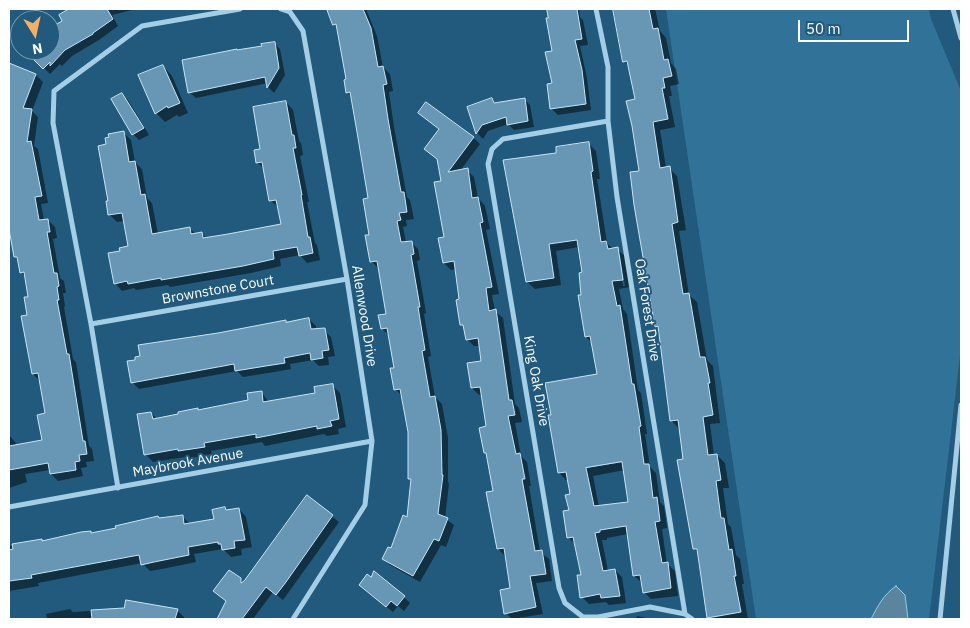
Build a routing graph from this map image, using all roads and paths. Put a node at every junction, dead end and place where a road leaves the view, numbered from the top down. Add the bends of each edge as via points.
1 (240, 9) edge
2 (281, 9) edge
3 (596, 9) edge
4 (953, 9) edge
5 (961, 38) edge
6 (608, 121) junction
7 (348, 279) junction
8 (91, 324) junction
9 (961, 405) edge
10 (372, 441) junction
11 (118, 488) junction
12 (9, 507) edge
13 (685, 614) junction
14 (294, 619) edge
15 (692, 619) edge
16 (940, 619) edge

1 - 8 street via 142,26 54,91 53,123
2 - 7 street, Allenwood Drive via 290,12 303,31
3 - 6 street, Oak Forest Drive via 608,66
4 - 5 street
6 - 13 street, Oak Forest Drive via 617,198
6 - 13 street, King Oak Drive via 503,138 492,149 488,164 559,588 565,603 583,617 650,607
7 - 8 street, Brownstone Court
7 - 10 street, Allenwood Drive
8 - 11 street
9 - 16 street
10 - 11 street, Maybrook Avenue
10 - 14 street, Allenwood Drive via 365,505
11 - 12 street, Maybrook Avenue
13 - 15 street, King Oak Drive

